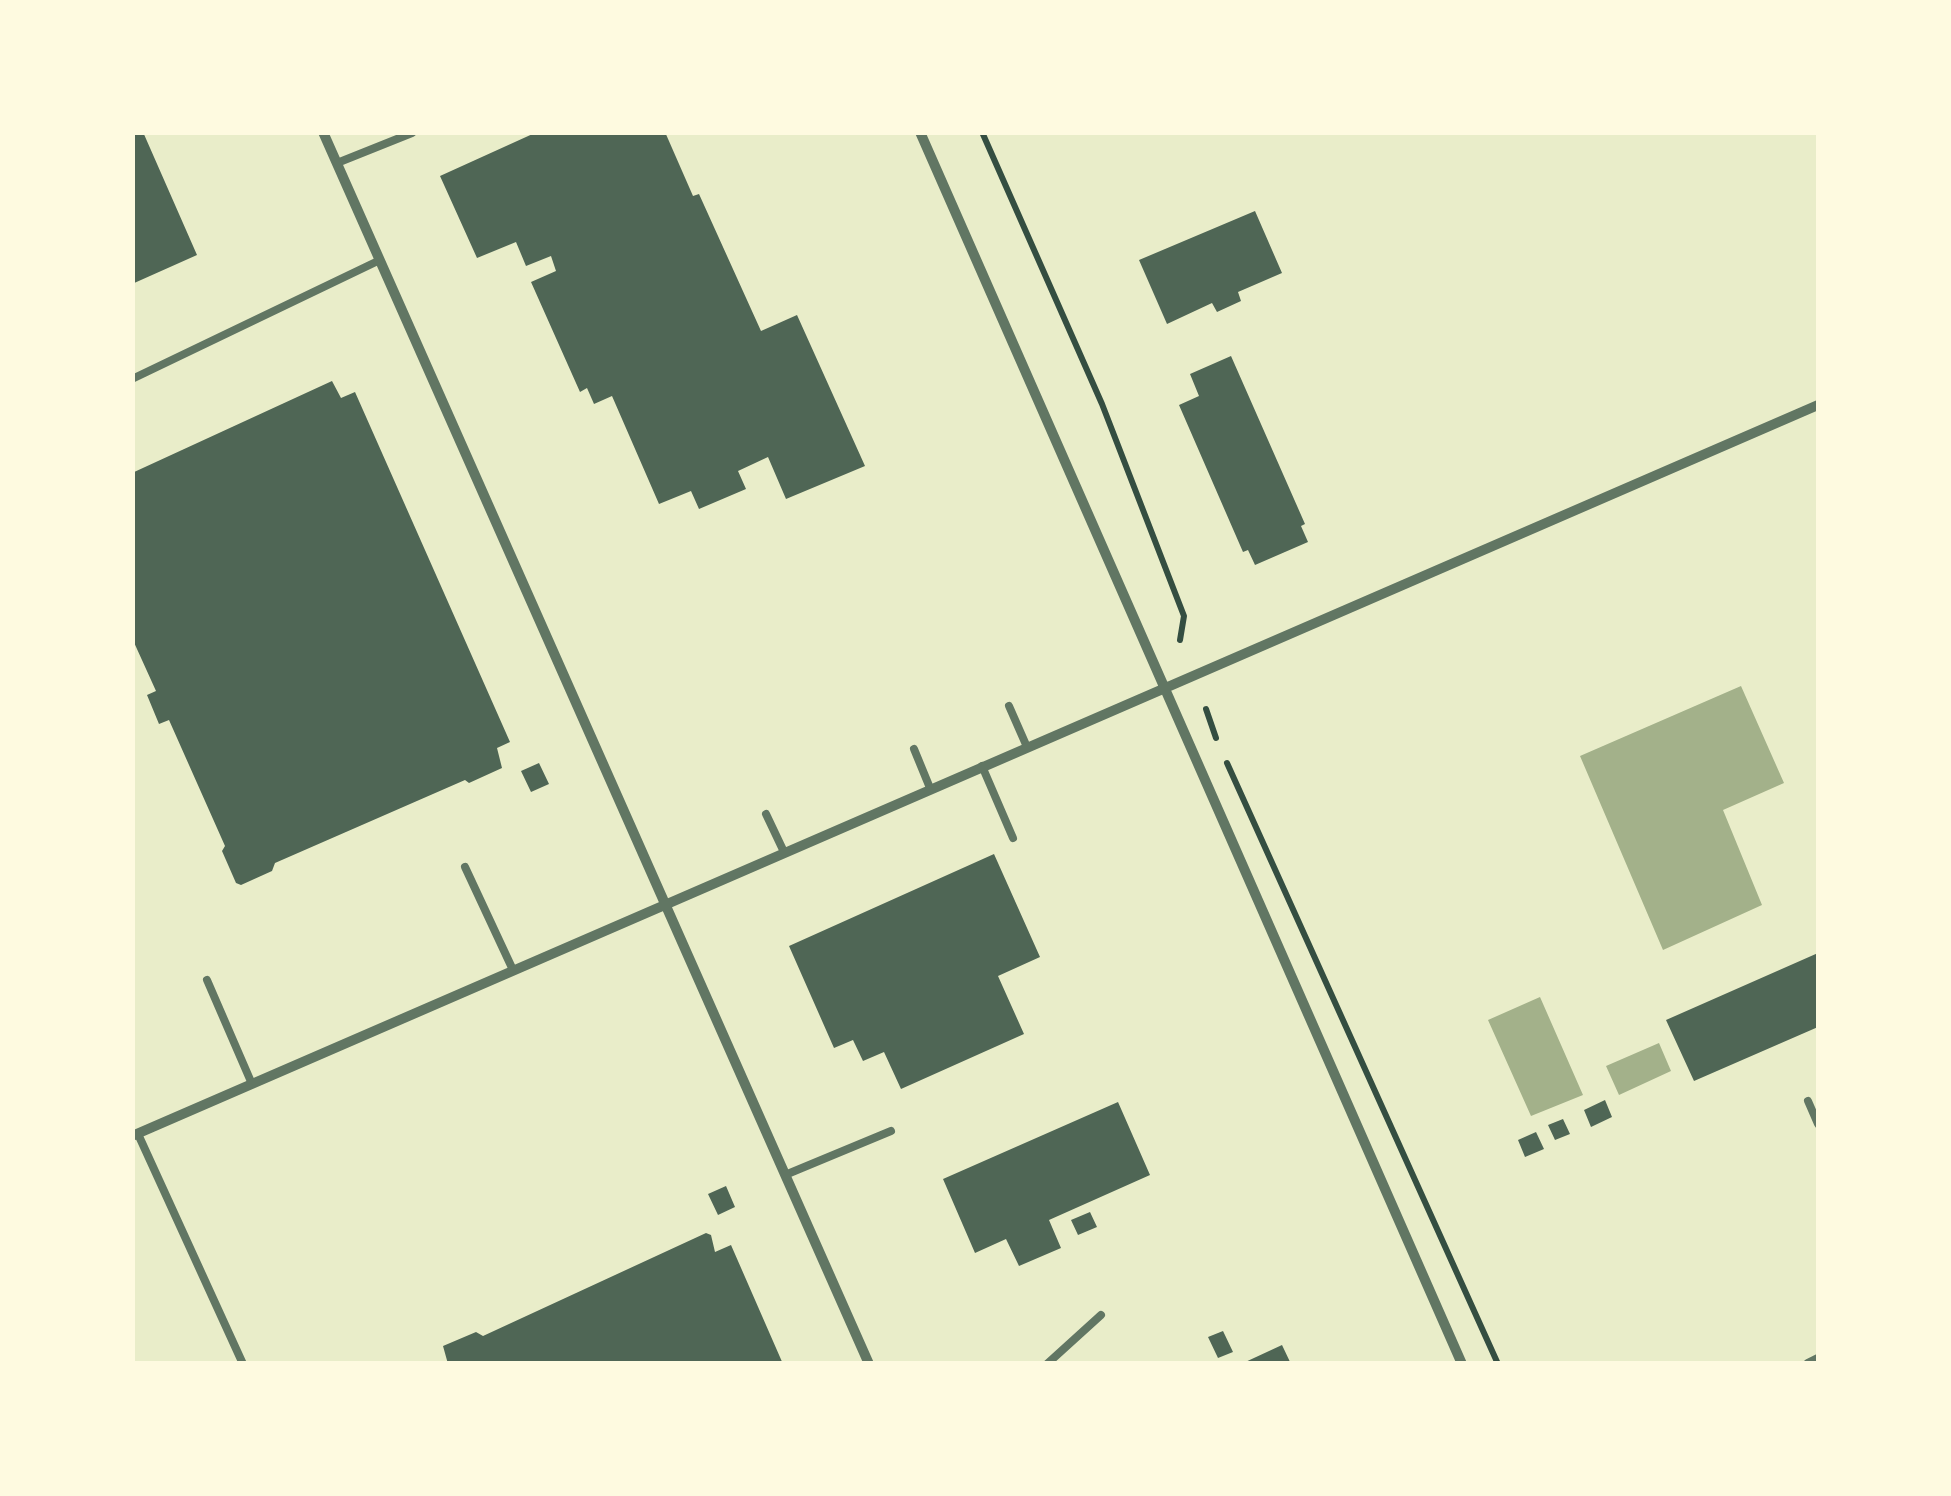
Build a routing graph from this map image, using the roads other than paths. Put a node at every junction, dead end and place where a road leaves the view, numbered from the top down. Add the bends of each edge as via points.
1 (323, 132) edge
2 (920, 132) edge
3 (412, 133) edge
4 (337, 163) junction
5 (380, 260) junction
6 (132, 379) edge
7 (1818, 405) edge
8 (1165, 689) junction
9 (1009, 706) dead end
10 (1027, 747) junction
11 (914, 749) dead end
12 (982, 766) junction
13 (930, 788) junction
14 (766, 814) dead end
15 (1013, 838) dead end
16 (784, 852) junction
17 (465, 867) dead end
18 (665, 904) junction
19 (513, 970) junction
20 (208, 980) dead end
21 (252, 1084) junction
22 (1808, 1101) dead end
23 (132, 1121) edge
24 (1818, 1124) edge
25 (891, 1131) dead end
26 (135, 1135) edge
27 (786, 1175) junction
28 (1101, 1315) dead end
29 (1818, 1359) edge
30 (243, 1364) edge
31 (869, 1364) edge
32 (1046, 1364) edge
33 (1462, 1364) edge
34 (1808, 1364) edge

1 - 4 street
2 - 8 street
3 - 4 lane
4 - 5 street
5 - 6 lane
5 - 18 street
7 - 8 street
8 - 10 street
8 - 33 street
9 - 10 lane
10 - 12 street
11 - 13 lane
12 - 13 street
12 - 15 lane
13 - 16 street
14 - 16 lane
16 - 18 street
17 - 19 lane
18 - 19 street
18 - 27 street
19 - 21 street
20 - 21 lane
21 - 26 street
22 - 24 lane
23 - 26 street
25 - 27 lane
26 - 30 lane
27 - 31 street
28 - 32 lane
29 - 34 street

